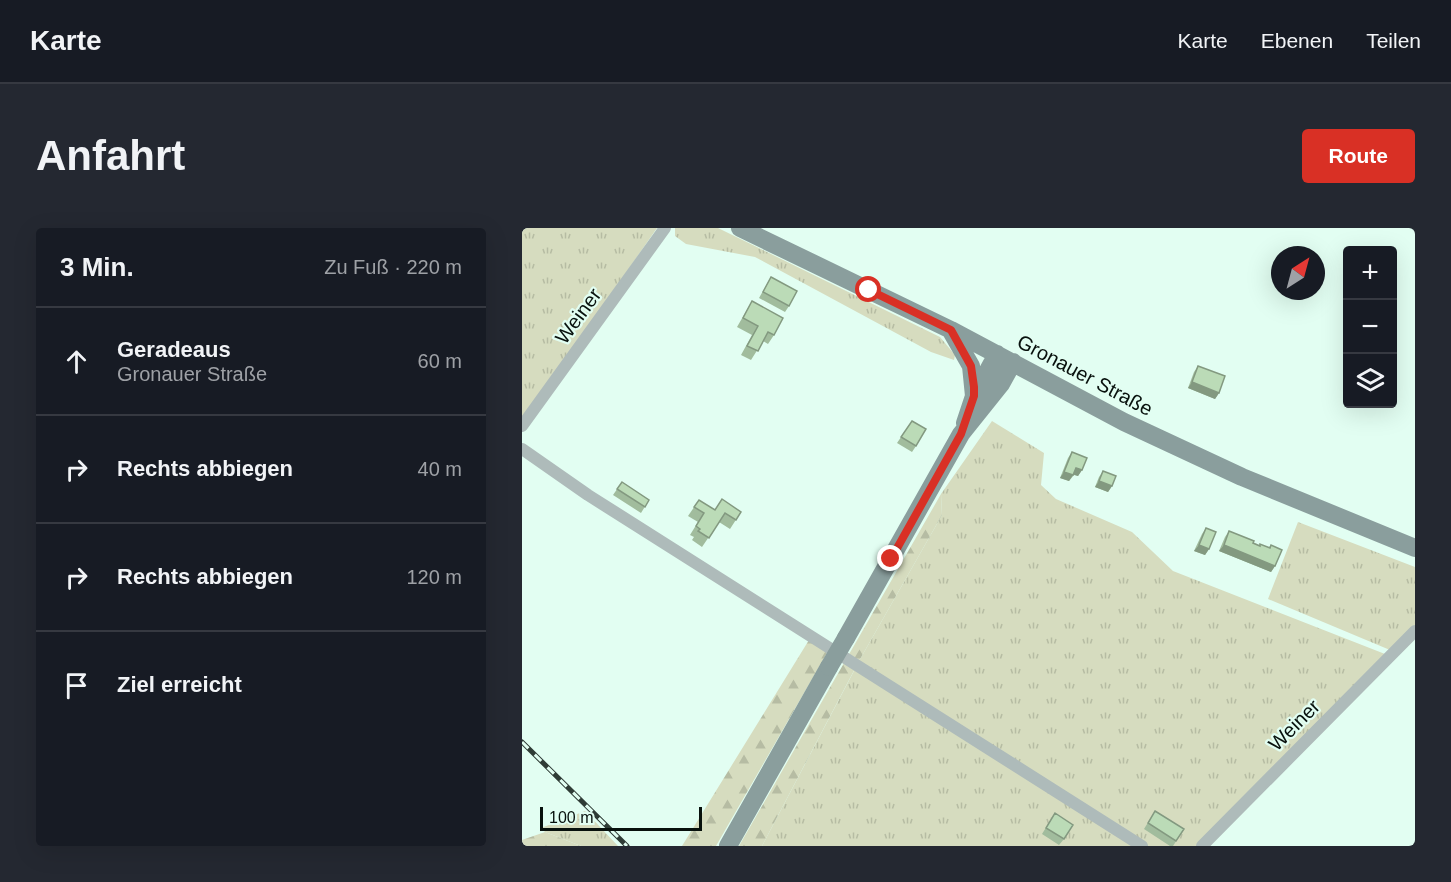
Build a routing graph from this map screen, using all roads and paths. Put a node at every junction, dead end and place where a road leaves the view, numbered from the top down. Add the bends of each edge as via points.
1 (665, 228) edge
2 (740, 228) edge
3 (951, 330) junction
4 (1005, 358) junction
5 (974, 396) junction
6 (522, 426) edge
7 (961, 434) junction
8 (522, 449) edge
9 (1415, 548) edge
10 (1415, 631) edge
11 (728, 846) edge
12 (1142, 846) edge
13 (1202, 846) edge

1 - 6 street, Weiner
2 - 3 main road, Gronauer Straße
3 - 4 main road, Gronauer Straße
3 - 5 main road via 971,366
4 - 5 main road
4 - 7 main road via 1000,384
4 - 9 main road, Gronauer Straße via 1124,422 1242,477
5 - 7 main road
7 - 11 main road, bridge
8 - 12 street
10 - 13 street, Weiner

